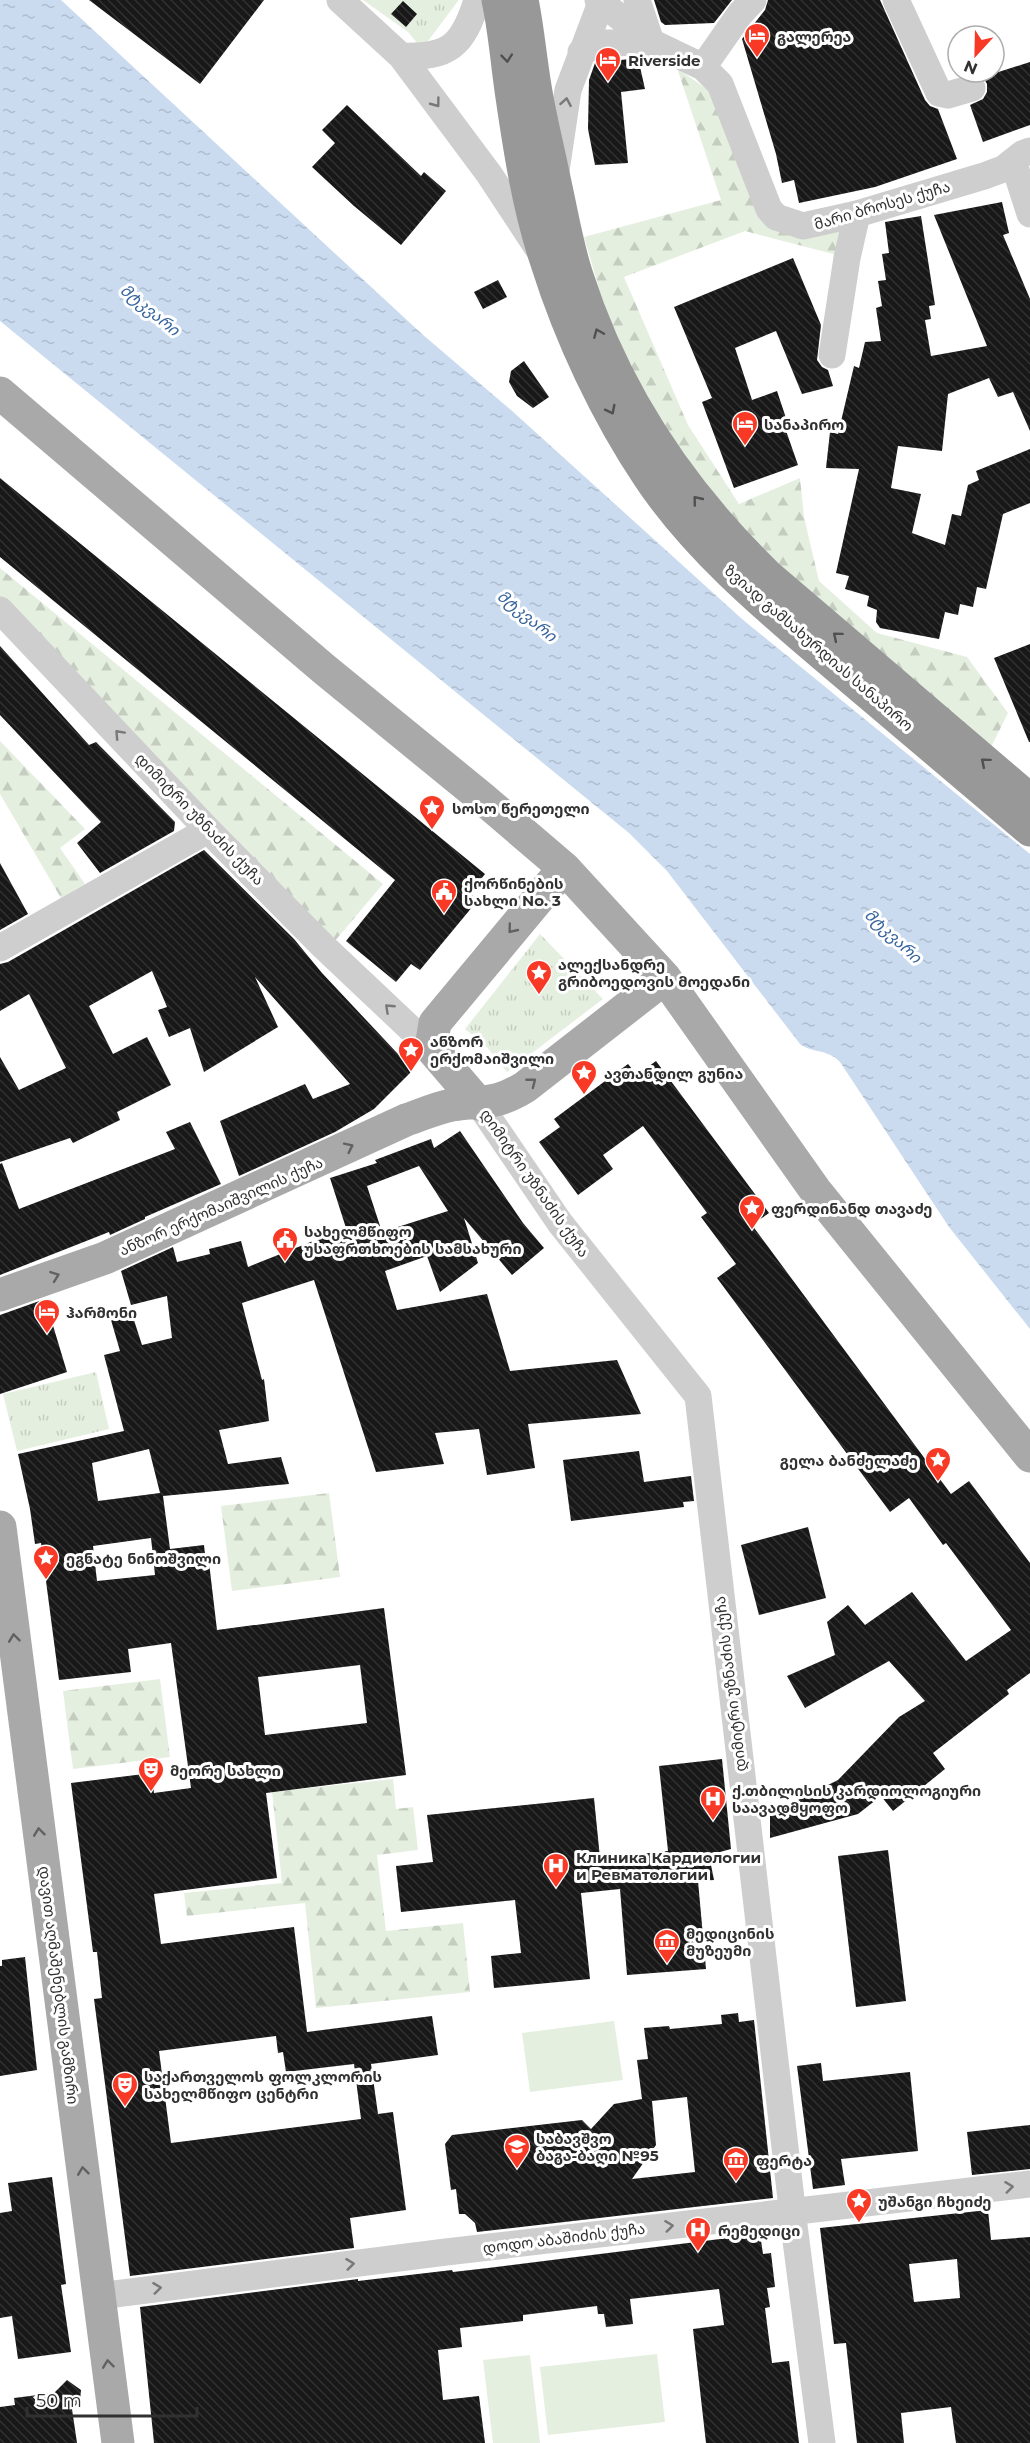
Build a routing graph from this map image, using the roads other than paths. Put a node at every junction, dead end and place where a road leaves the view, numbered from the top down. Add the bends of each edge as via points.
1 (340, 0) edge
2 (477, 0) edge
3 (498, 0) edge
4 (522, 0) edge
5 (637, 0) edge
6 (753, 0) edge
7 (896, 0) edge
8 (601, 1) edge
9 (651, 42) junction
10 (581, 52) junction
11 (401, 56) junction
12 (703, 67) junction
13 (972, 88) dead end
14 (1021, 156) edge
15 (555, 181) junction
16 (857, 214) junction
17 (1030, 214) edge
18 (546, 260) junction
19 (832, 355) dead end
20 (6, 404) edge
21 (0, 610) edge
22 (1030, 800) edge
23 (208, 830) junction
24 (1030, 830) edge
25 (564, 868) junction
26 (0, 948) edge
27 (665, 978) junction
28 (437, 1054) junction
29 (479, 1104) junction
30 (439, 1109) junction
31 (0, 1295) edge
32 (1030, 1456) edge
33 (0, 1527) edge
34 (1030, 2184) edge
35 (793, 2212) junction
36 (99, 2295) junction
37 (118, 2443) edge
38 (822, 2443) edge

1 - 11 street
2 - 11 street via 470,22 451,47 427,57
3 -> 18 highway, ზვიად გამსახურდიას სანაპირო via 520,147
4 - 15 highway, ზვიად გამსახურდიას სანაპირო via 537,100
5 - 9 street
6 - 12 street
7 - 13 street via 939,93 948,95
8 - 9 street, მარი ბროსეს ქუჩა
8 - 10 street
9 - 10 street, მარი ბროსეს ქუჩა via 603,43
9 - 12 street, მარი ბროსეს ქუჩა
15 -> 10 street via 568,90
11 -> 18 street via 489,174
12 - 16 street, მარი ბროსეს ქუჩა via 720,84 769,209 776,217 803,226
14 - 16 street, მარი ბროსეს ქუჩა via 984,176
14 - 17 street, მარი ბროსეს ქუჩა
22 -> 15 highway, ზვიად გამსახურდიას სანაპირო via 768,576 681,480 653,440 602,343 576,275
16 - 19 street
18 -> 24 highway, ზვიად გამსახურდიას სანაპირო via 564,312 612,413 650,478 683,520 726,567 792,628
20 - 25 main road
23 -> 21 street, დიმიტრი უზნაძის ქუჩა
23 - 26 street
28 -> 23 street, დიმიტრი უზნაძის ქუჩა
25 - 27 main road
25 -> 28 main road via 435,1023
29 -> 27 main road, ანზორ ერქომაიშვილის ქუჩა via 498,1101 525,1087
27 - 32 main road via 815,1190
28 - 29 main road, დიმიტრი უზნაძის ქუჩა
28 - 30 main road via 443,1097
29 - 30 main road, ანზორ ერქომაიშვილის ქუჩა
29 - 35 street, დიმიტრი უზნაძის ქუჩა via 560,1223 698,1396
31 -> 30 main road, ანზორ ერქომაიშვილის ქუჩა via 105,1258 405,1120
36 -> 33 main road, დავით აღმაშენებლის გამზირი
35 -> 34 street, დოდო აბაშიძის ქუჩა
36 -> 35 street, დოდო აბაშიძის ქუჩა
35 - 38 street, დიმიტრი უზნაძის ქუჩა
37 -> 36 main road, დავით აღმაშენებლის გამზირი

